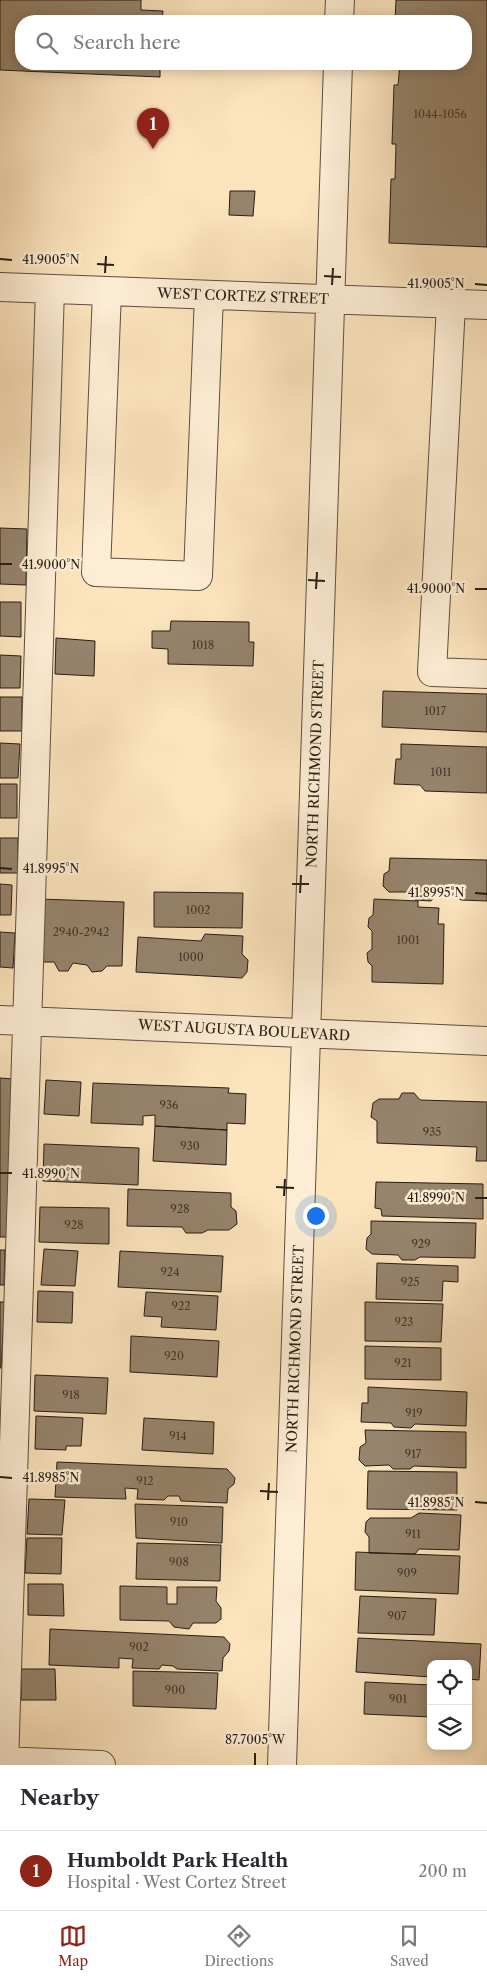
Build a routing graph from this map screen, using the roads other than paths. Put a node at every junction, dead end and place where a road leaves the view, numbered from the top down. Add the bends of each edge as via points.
1 (340, 0) edge
2 (339, 15) edge
3 (338, 70) edge
4 (0, 287) edge
5 (50, 288) junction
6 (108, 291) junction
7 (209, 295) junction
8 (330, 300) junction
9 (451, 304) junction
10 (487, 306) edge
11 (487, 674) edge
12 (0, 1020) edge
13 (27, 1021) junction
14 (306, 1034) junction
15 (487, 1041) edge
16 (3, 1763) edge
17 (101, 1765) edge
18 (282, 1765) edge

1 - 2 street
3 - 8 street, NORTH RICHMOND STREET
4 - 5 street, WEST CORTEZ STREET
5 - 6 street, WEST CORTEZ STREET
5 - 13 street
6 - 7 street, WEST CORTEZ STREET
6 - 7 street via 96,572 198,576
7 - 8 street, WEST CORTEZ STREET
8 - 9 street, WEST CORTEZ STREET
8 - 14 street, NORTH RICHMOND STREET
9 - 10 street, WEST CORTEZ STREET
9 - 11 street via 432,672
12 - 13 street, WEST AUGUSTA BOULEVARD
13 - 14 street, WEST AUGUSTA BOULEVARD
13 - 16 street
14 - 15 street, WEST AUGUSTA BOULEVARD
14 - 18 street, NORTH RICHMOND STREET
16 - 17 street

